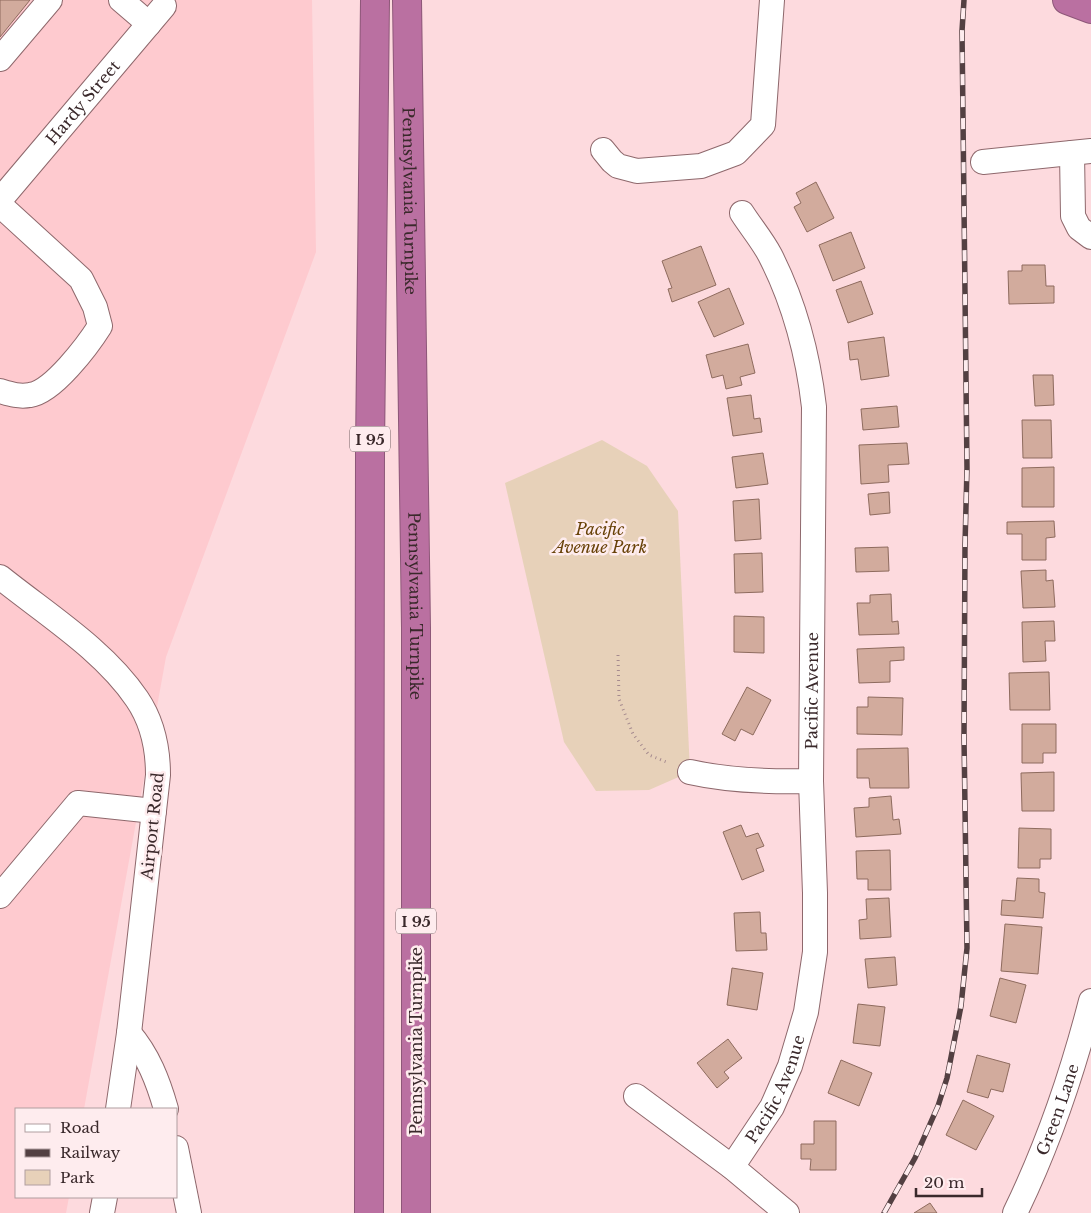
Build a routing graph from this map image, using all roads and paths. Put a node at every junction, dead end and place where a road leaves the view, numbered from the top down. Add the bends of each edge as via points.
1 (50, 0) edge
2 (121, 0) edge
3 (375, 0) edge
4 (407, 0) edge
5 (772, 0) edge
6 (1066, 0) edge
7 (164, 6) dead end
8 (1091, 9) edge
9 (149, 24) junction
10 (0, 60) edge
11 (603, 150) dead end
12 (1082, 152) edge
13 (983, 162) dead end
14 (0, 200) edge
15 (0, 205) edge
16 (742, 213) dead end
17 (1091, 238) edge
18 (0, 391) edge
19 (0, 577) edge
20 (618, 655) dead end
21 (690, 772) joint
22 (811, 781) junction
23 (154, 811) junction
24 (0, 896) edge
25 (1091, 1002) edge
26 (129, 1033) junction
27 (636, 1096) dead end
28 (118, 1108) edge
29 (166, 1108) edge
30 (178, 1158) edge
31 (732, 1166) junction
32 (105, 1198) edge
33 (102, 1213) edge
34 (189, 1213) edge
35 (370, 1213) edge
36 (416, 1213) edge
37 (786, 1213) edge
38 (1015, 1213) edge

1 - 10 street
2 - 9 street
3 - 35 highway, I 95 via 370,450
4 - 36 highway, Pennsylvania Turnpike / I 95 via 416,628
5 - 11 street via 763,125 736,153 701,166 637,171 618,166
6 - 8 highway
7 - 9 street, Hardy Street
9 - 14 street, Hardy Street
12 - 13 street
12 - 17 street via 1073,216 1079,228
15 - 18 street via 81,279 100,326 49,387 32,395 15,396
16 - 22 street, Pacific Avenue via 769,253 784,284 811,377 814,400
19 - 23 street, Airport Road via 89,647 137,699 155,742 158,762
20 - 21 path via 619,699 632,734 650,755
21 - 22 street via 726,779
22 - 31 street, Pacific Avenue via 815,952 806,1012 790,1066 772,1106
23 - 24 street via 78,803
23 - 26 street, Airport Road
25 - 38 street, Green Lane via 1057,1115
26 - 28 street, Airport Road
26 - 29 street via 140,1046 159,1082
27 - 31 street
30 - 34 street
31 - 37 street
32 - 33 street

